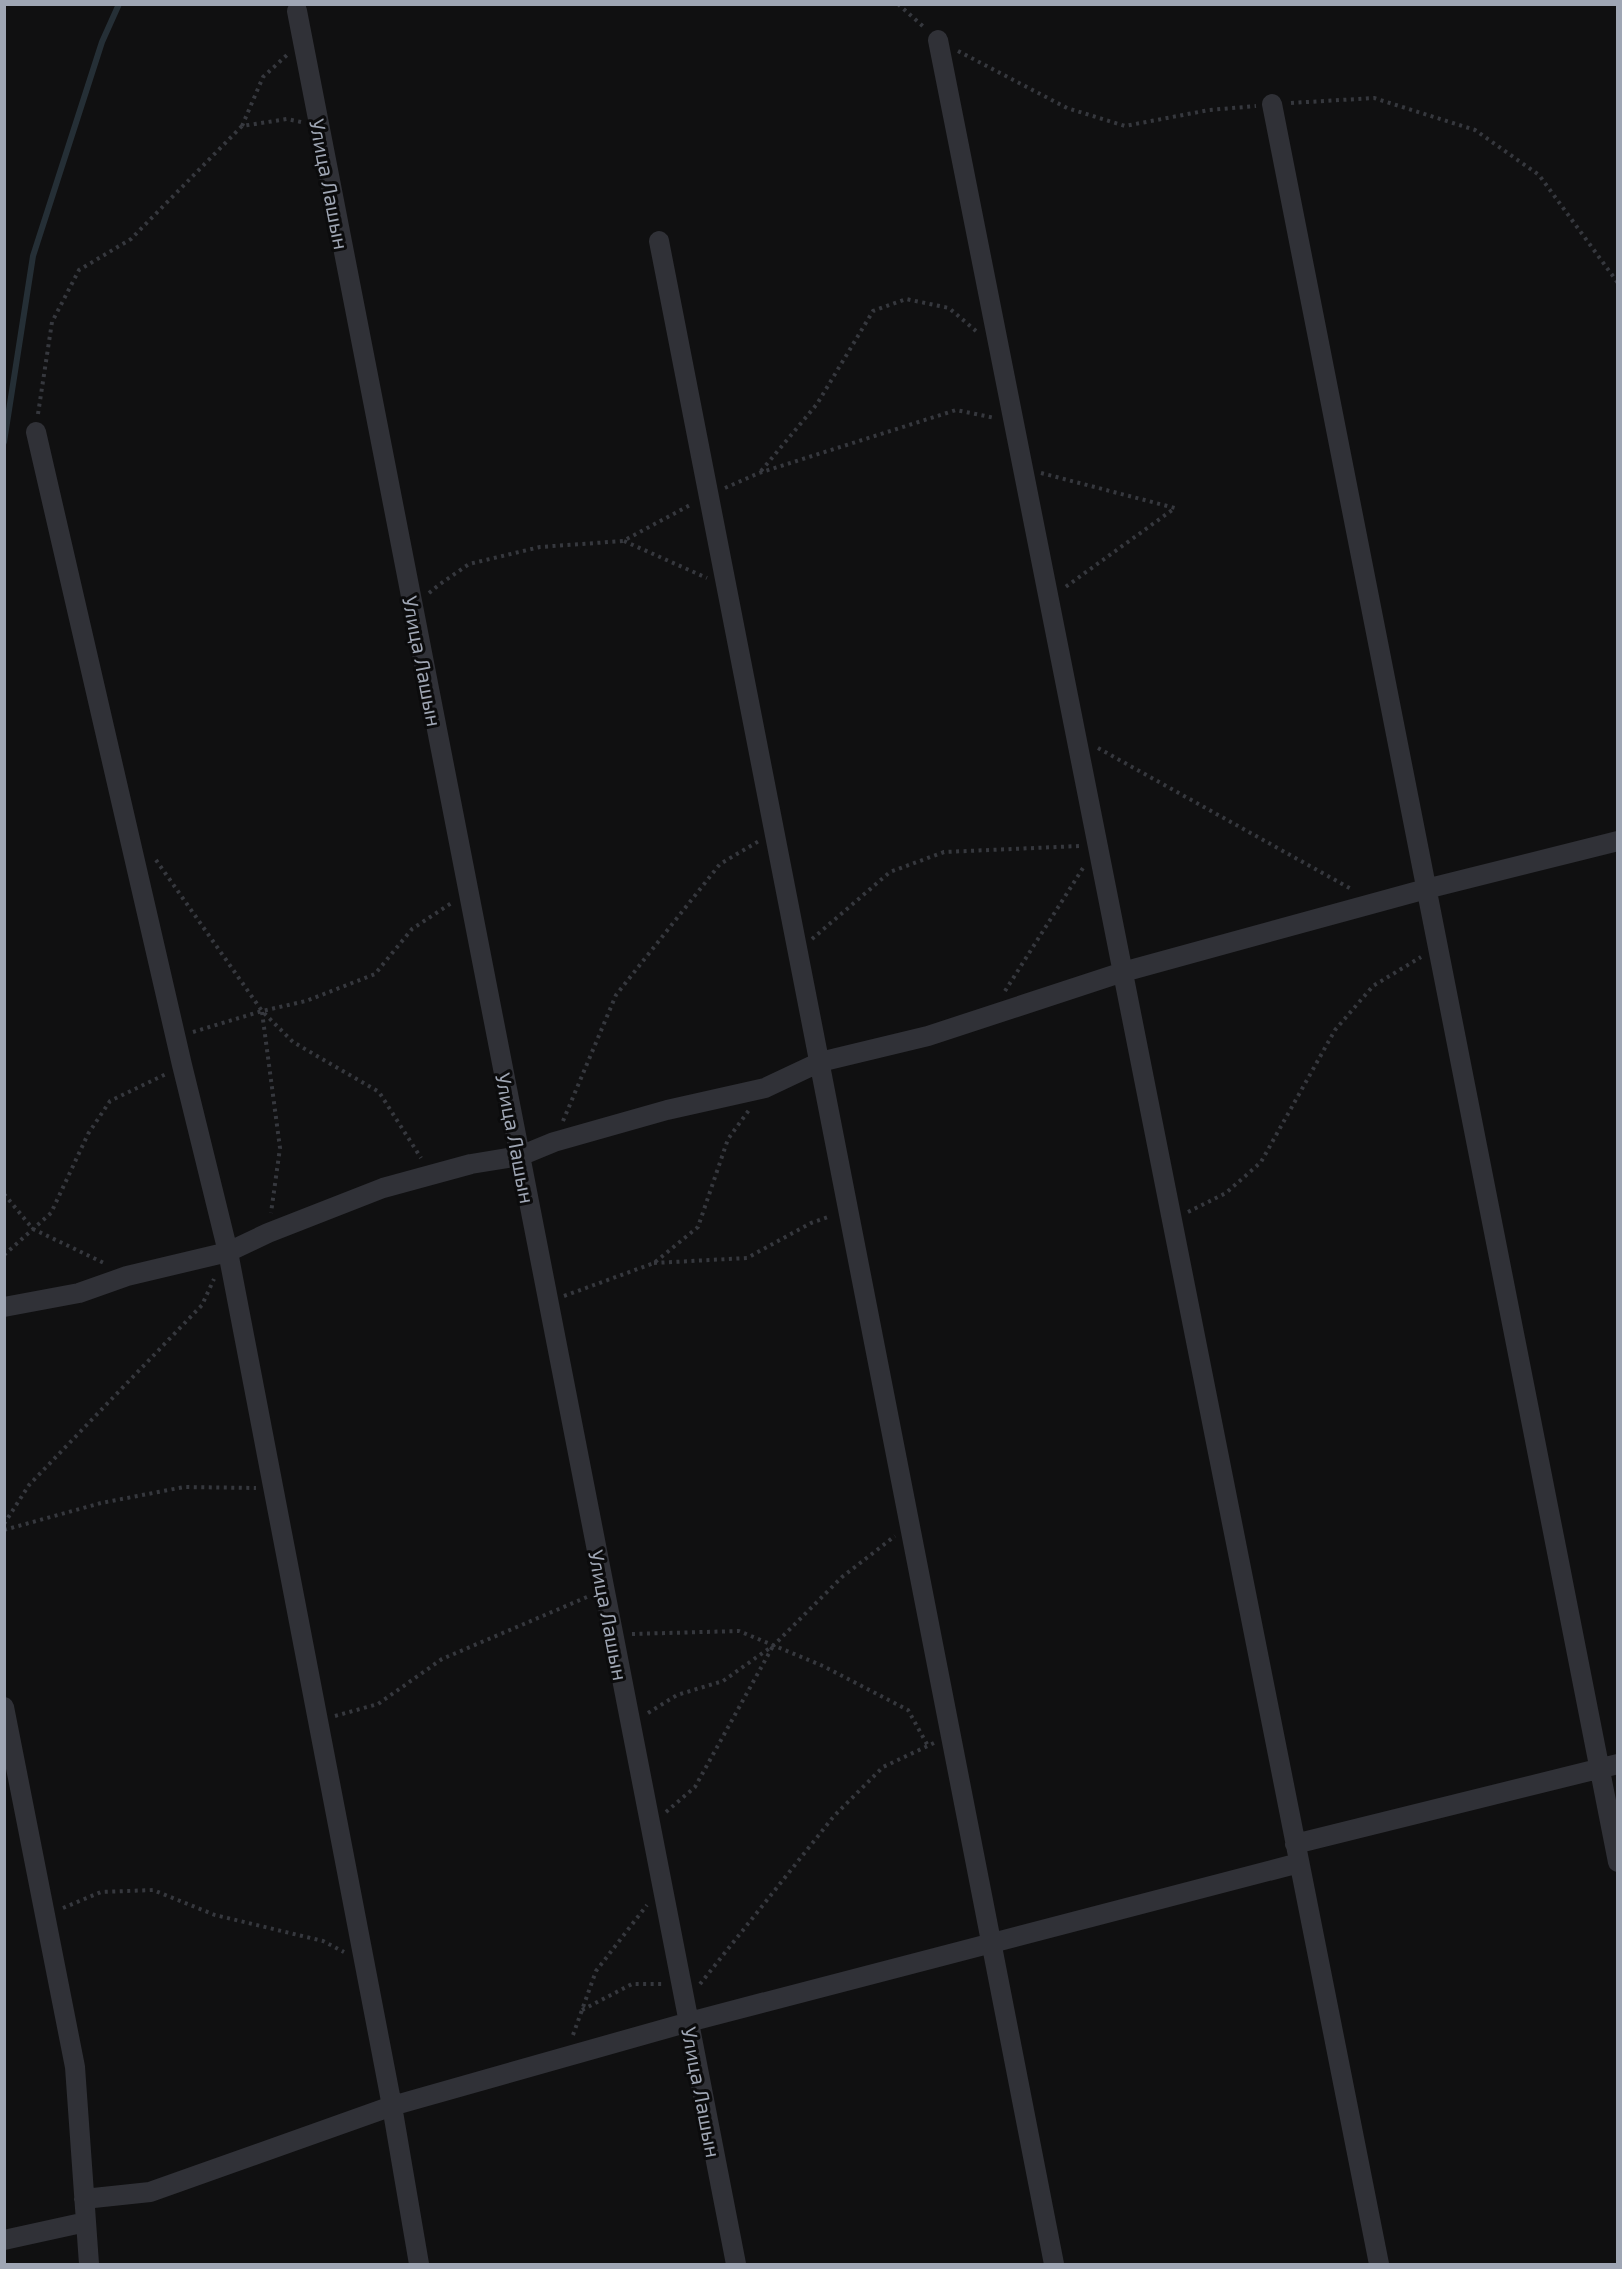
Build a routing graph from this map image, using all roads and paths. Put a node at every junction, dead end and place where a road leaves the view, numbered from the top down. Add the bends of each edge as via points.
1 (297, 11) dead end
2 (938, 40) dead end
3 (302, 41) junction
4 (1272, 104) dead end
5 (242, 126) junction
6 (319, 126) junction
7 (659, 241) dead end
8 (1000, 350) junction
9 (36, 432) joint
10 (1023, 468) junction
11 (759, 473) dead end
12 (623, 541) dead end
13 (727, 586) junction
14 (1049, 599) junction
15 (1076, 736) junction
16 (775, 831) junction
17 (1617, 840) edge
18 (1098, 846) junction
19 (152, 855) dead end
20 (1426, 890) junction
21 (468, 892) junction
22 (1377, 904) junction
23 (1437, 947) junction
24 (798, 951) junction
25 (1123, 972) junction
26 (262, 1011) junction
27 (991, 1015) junction
28 (176, 1038) junction
29 (820, 1062) junction
30 (182, 1065) junction
31 (765, 1088) junction
32 (554, 1142) junction
33 (520, 1156) junction
34 (431, 1174) junction
35 (4, 1194) edge
36 (848, 1209) junction
37 (1172, 1220) junction
38 (33, 1229) junction
39 (268, 1233) junction
40 (228, 1252) junction
41 (4, 1255) edge
42 (654, 1263) junction
43 (128, 1276) junction
44 (548, 1302) junction
45 (4, 1307) edge
46 (272, 1488) junction
47 (4, 1524) edge
48 (910, 1525) junction
49 (4, 1530) edge
50 (604, 1590) junction
51 (613, 1635) junction
52 (774, 1646) junction
53 (4, 1707) edge
54 (317, 1721) junction
55 (631, 1724) junction
56 (951, 1735) junction
57 (928, 1746) junction
58 (1608, 1767) edge
59 (650, 1826) junction
60 (1297, 1853) junction
61 (1617, 1862) edge
62 (662, 1886) junction
63 (45, 1915) junction
64 (991, 1943) junction
65 (364, 1962) junction
66 (685, 2002) junction
67 (582, 2010) junction
68 (689, 2022) junction
69 (564, 2057) junction
70 (392, 2106) junction
71 (84, 2199) junction
72 (86, 2222) junction
73 (4, 2240) edge
74 (89, 2265) edge
75 (418, 2265) edge
76 (736, 2265) edge
77 (1054, 2265) edge
78 (1378, 2265) edge

1 - 3 street, Улица Лашын
2 - 8 street
3 - 5 path via 263,77
3 - 6 street, Улица Лашын
4 - 20 street
5 - 6 path via 287,119
5 - 9 path via 131,239 79,270 52,322
6 - 21 street, Улица Лашын
7 - 13 street
8 - 10 street
8 - 11 path via 949,308 906,299 873,311 817,404
9 - 28 street
10 - 14 street
10 - 14 path via 1175,508
12 - 13 path
13 - 16 street
14 - 15 street
15 - 18 street
15 - 22 path
16 - 24 street
16 - 32 path via 720,864 616,995
17 - 20 street
18 - 24 path via 944,852 890,872
18 - 25 street
18 - 27 path
19 - 26 path
20 - 22 street
20 - 23 street
21 - 26 path via 412,929 375,974 306,1001
21 - 33 street, Улица Лашын
22 - 25 street
23 - 37 path via 1373,986 1335,1030 1261,1162 1226,1193
23 - 58 street
24 - 29 street
25 - 27 street
25 - 37 street
26 - 28 path
26 - 34 path via 292,1042 379,1092
26 - 39 path via 280,1148
27 - 29 street via 928,1036
28 - 30 street
29 - 31 street
29 - 36 street
30 - 38 path via 110,1101 88,1134 51,1213
30 - 40 street
31 - 32 street
31 - 42 path via 728,1139 698,1227
32 - 33 street
33 - 34 street
33 - 44 street, Улица Лашын
34 - 39 street via 383,1188
35 - 38 path
36 - 42 path via 811,1223 747,1258
36 - 48 street
37 - 60 street
38 - 41 path
38 - 43 path
39 - 40 street
40 - 43 street
40 - 46 street
40 - 47 path via 202,1305 29,1485
42 - 44 path
43 - 45 street via 79,1293
44 - 50 street, Улица Лашын
46 - 49 path via 184,1487 101,1503
46 - 54 street
48 - 52 path via 842,1577
48 - 56 street
50 - 51 street, Улица Лашын
50 - 54 path via 442,1659 378,1704
51 - 52 path via 739,1631
51 - 55 street, Улица Лашын
52 - 55 path via 723,1680 677,1695
52 - 57 path via 823,1666 908,1710
52 - 59 path via 695,1787
53 - 63 street
54 - 65 street
55 - 59 street, Улица Лашын
56 - 57 path
56 - 64 street
57 - 66 path via 883,1767 834,1816
58 - 60 street
58 - 61 street
59 - 62 street, Улица Лашын
60 - 64 street
60 - 78 street
62 - 66 street, Улица Лашын
62 - 67 path via 596,1971
63 - 65 path via 100,1892 153,1890 215,1915 323,1941
63 - 71 street via 75,2067
64 - 68 street
64 - 77 street
65 - 70 street
66 - 67 path via 663,1984 632,1984
66 - 68 street, Улица Лашын
67 - 69 path
68 - 69 street
68 - 76 street, Улица Лашын
69 - 70 street
70 - 71 street via 150,2192
70 - 75 street
71 - 72 street
72 - 73 street
72 - 74 street

